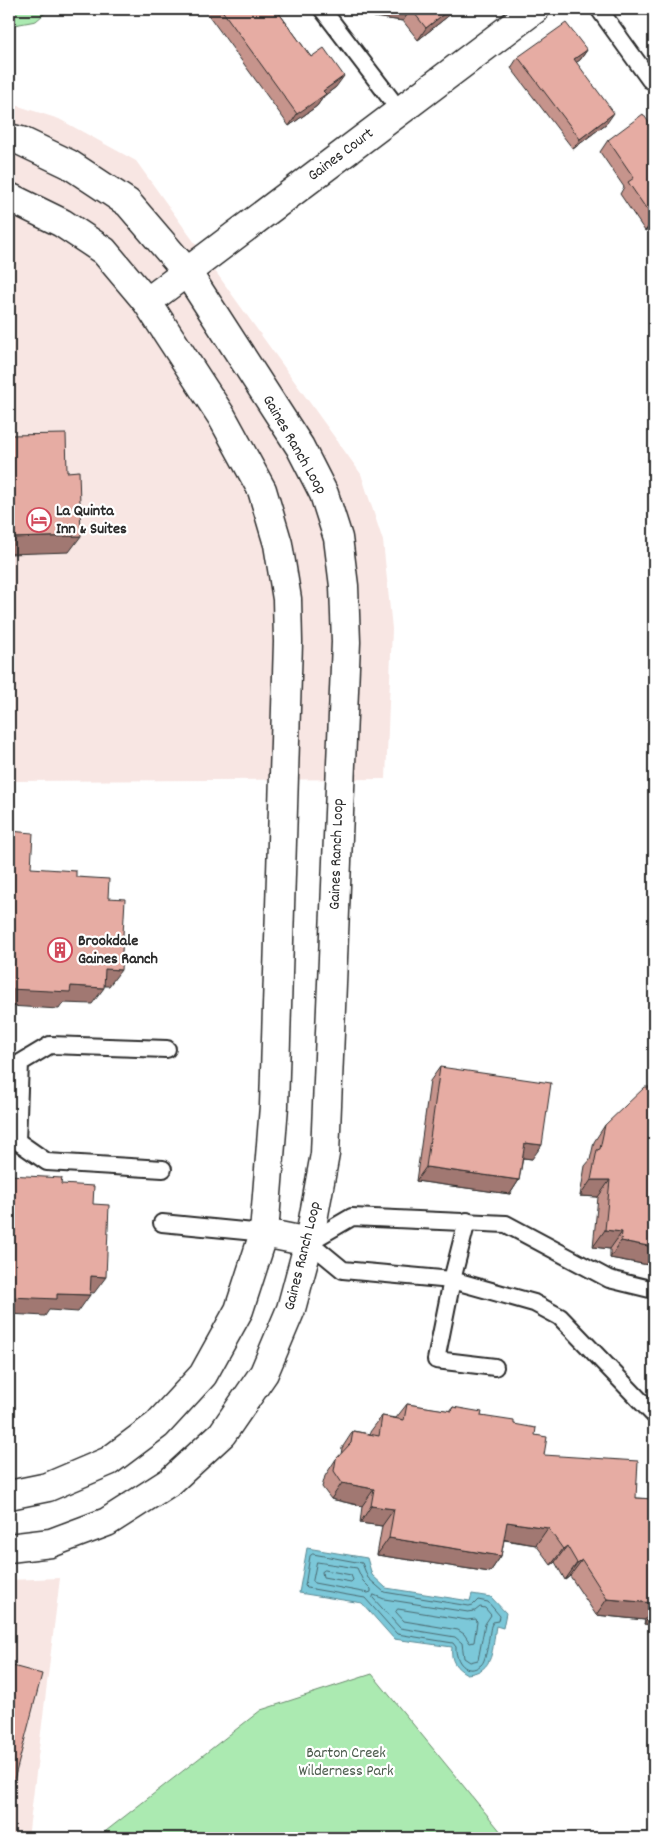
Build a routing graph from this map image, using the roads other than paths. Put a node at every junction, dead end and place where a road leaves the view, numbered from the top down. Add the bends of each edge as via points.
1 (322, 9) edge
2 (536, 9) edge
3 (599, 9) edge
4 (650, 80) dead end
5 (400, 111) junction
6 (9, 138) edge
7 (9, 196) edge
8 (187, 272) junction
9 (148, 302) junction
10 (167, 1049) dead end
11 (163, 1169) dead end
12 (466, 1221) junction
13 (162, 1223) dead end
14 (264, 1233) junction
15 (309, 1242) junction
16 (452, 1280) junction
17 (654, 1290) edge
18 (495, 1367) dead end
19 (654, 1415) edge
20 (9, 1495) edge
21 (9, 1548) edge

1 - 5 lane
2 - 5 street, Gaines Court
3 - 4 lane
5 - 8 street, Gaines Court
6 - 8 street, Gaines Ranch Loop via 69,164 128,203
7 - 9 street via 62,223 104,251
8 - 9 street, Gaines Court
8 - 15 street, Gaines Ranch Loop via 300,447 324,494 338,538 346,642 325,1154
9 - 14 street via 222,416 262,490 278,544 287,599 288,662 274,1106
10 - 11 lane via 50,1045 20,1063 17,1141 47,1162
12 - 15 lane via 352,1217
12 - 16 lane
12 - 17 lane via 506,1224 609,1280
13 - 14 lane
14 - 15 street
14 - 20 street via 239,1310 203,1374 157,1425 109,1462 48,1487
15 - 16 lane via 343,1270
15 - 21 street, Gaines Ranch Loop via 291,1310 264,1373 222,1434 171,1481 107,1522 51,1543
16 - 18 lane via 436,1360
16 - 19 lane via 534,1303 560,1317

